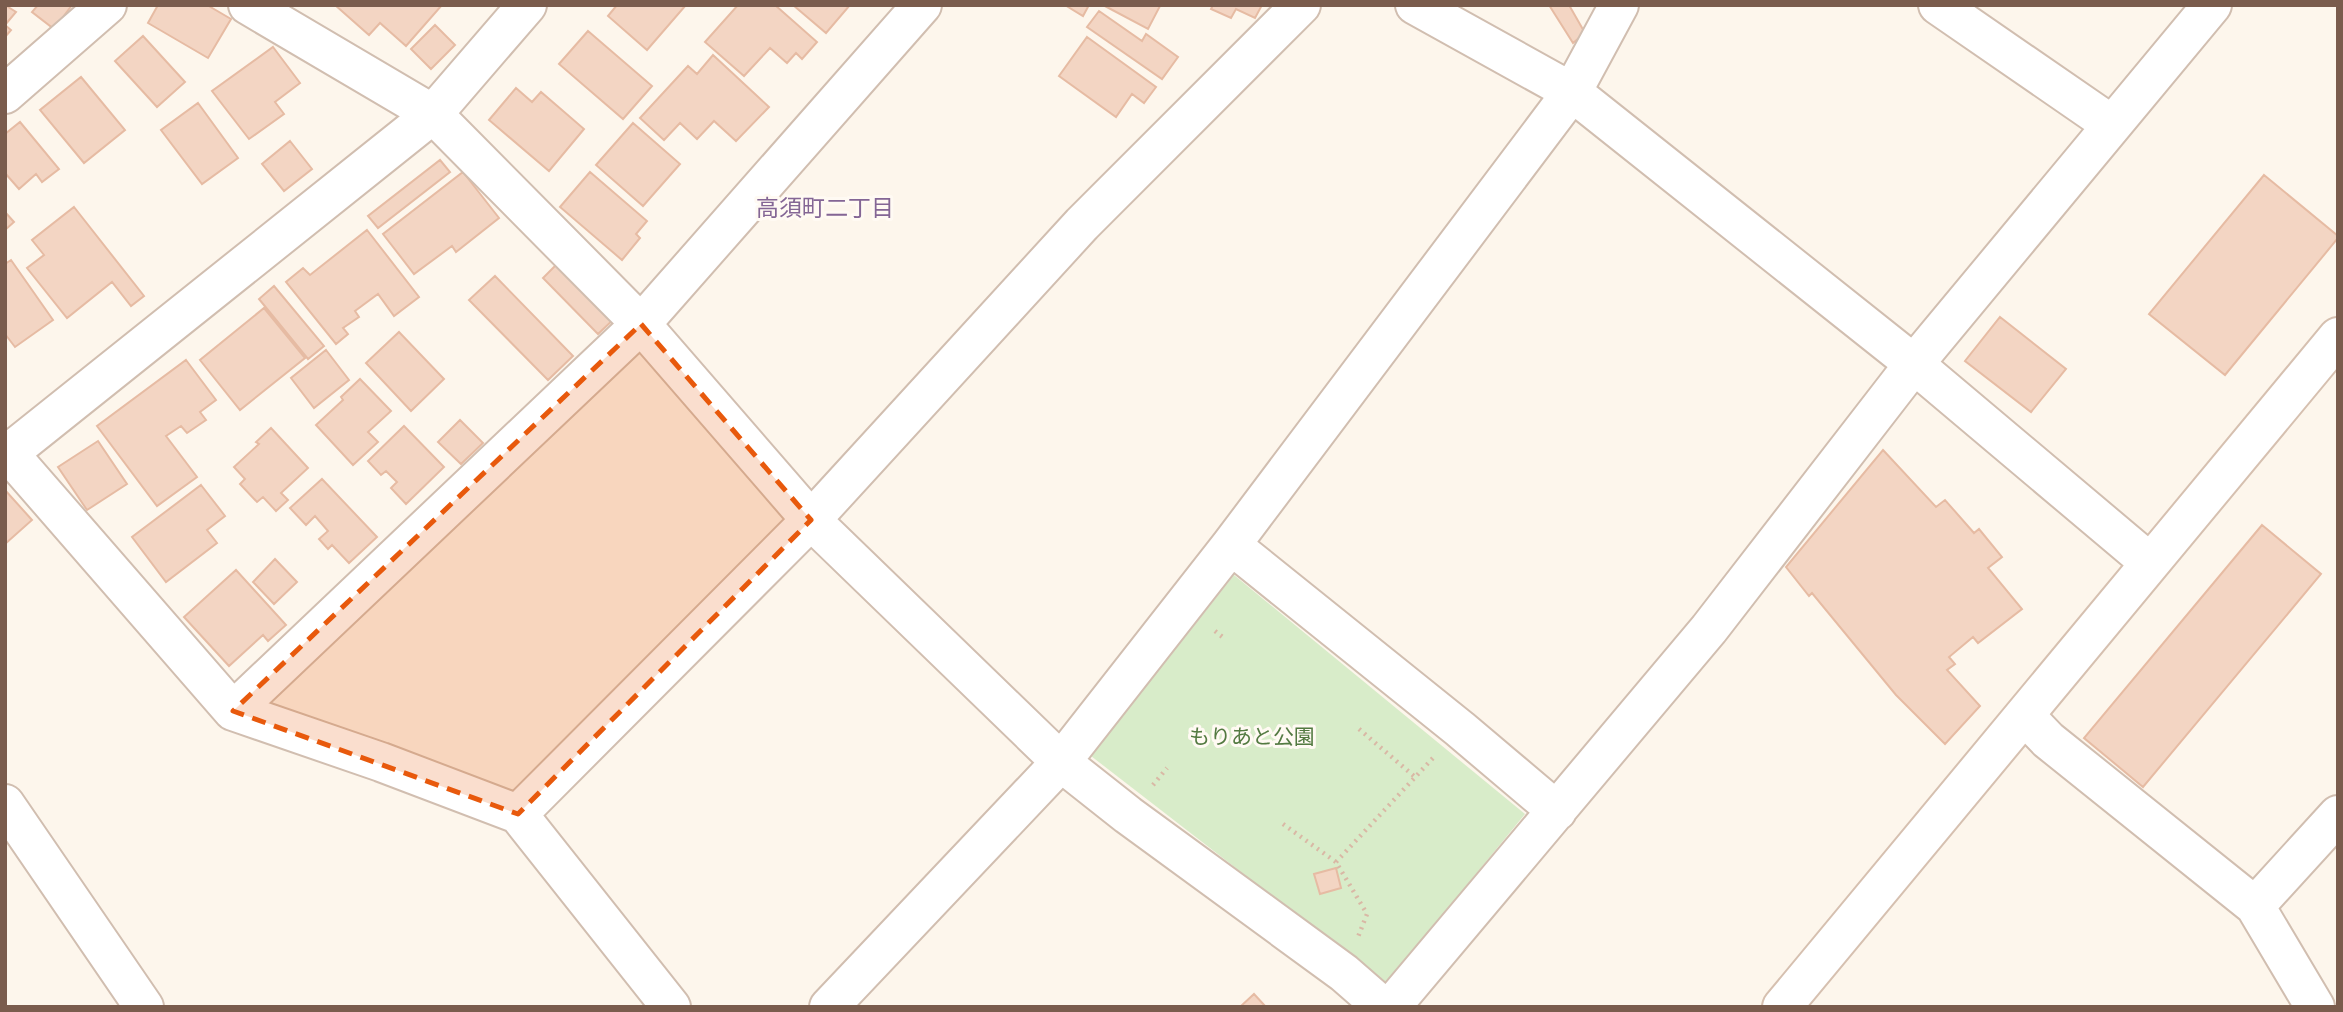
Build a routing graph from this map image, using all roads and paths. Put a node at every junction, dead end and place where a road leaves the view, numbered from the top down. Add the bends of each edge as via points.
1 (107, 5) edge
2 (248, 5) edge
3 (527, 5) edge
4 (922, 5) edge
5 (1301, 5) edge
6 (1415, 5) edge
7 (1619, 5) edge
8 (1938, 5) edge
9 (2211, 5) edge
10 (1572, 92) junction
11 (5, 94) edge
12 (433, 114) junction
13 (2112, 125) junction
14 (641, 324) junction
15 (2338, 337) edge
16 (1914, 364) junction
17 (7, 451) edge
18 (811, 520) junction
19 (1231, 545) junction
20 (2149, 562) junction
21 (233, 711) junction
22 (2025, 716) junction
23 (1359, 729) dead end
24 (1460, 729) junction
25 (1061, 762) junction
26 (1415, 776) junction
27 (5, 804) edge
28 (1557, 811) junction
29 (517, 814) junction
30 (2338, 816) edge
31 (1283, 824) dead end
32 (1336, 862) junction
33 (2255, 905) junction
34 (1344, 973) junction
35 (144, 1007) edge
36 (671, 1007) edge
37 (829, 1007) edge
38 (1383, 1007) edge
39 (1391, 1007) edge
40 (1782, 1007) edge
41 (2315, 1007) edge

1 - 11 street
2 - 12 street
3 - 12 street
4 - 14 street
5 - 18 street via 1082,224
6 - 10 street
7 - 10 street
8 - 13 street
9 - 13 street
10 - 16 street
10 - 19 street
12 - 14 street
12 - 17 street
13 - 16 street
14 - 18 street
14 - 21 street
15 - 20 street
16 - 20 street
16 - 28 street via 1709,629
17 - 21 street
18 - 25 street
18 - 29 street
19 - 24 street
19 - 25 street
20 - 22 street
21 - 29 street
22 - 33 street via 2048,740
22 - 40 street
23 - 26 path
24 - 26 path
24 - 28 street
25 - 34 street
25 - 37 street
26 - 32 path
27 - 35 street
28 - 39 street
29 - 36 street
30 - 33 street
31 - 32 path
32 - 34 path via 1367,914
33 - 41 street
34 - 38 street

